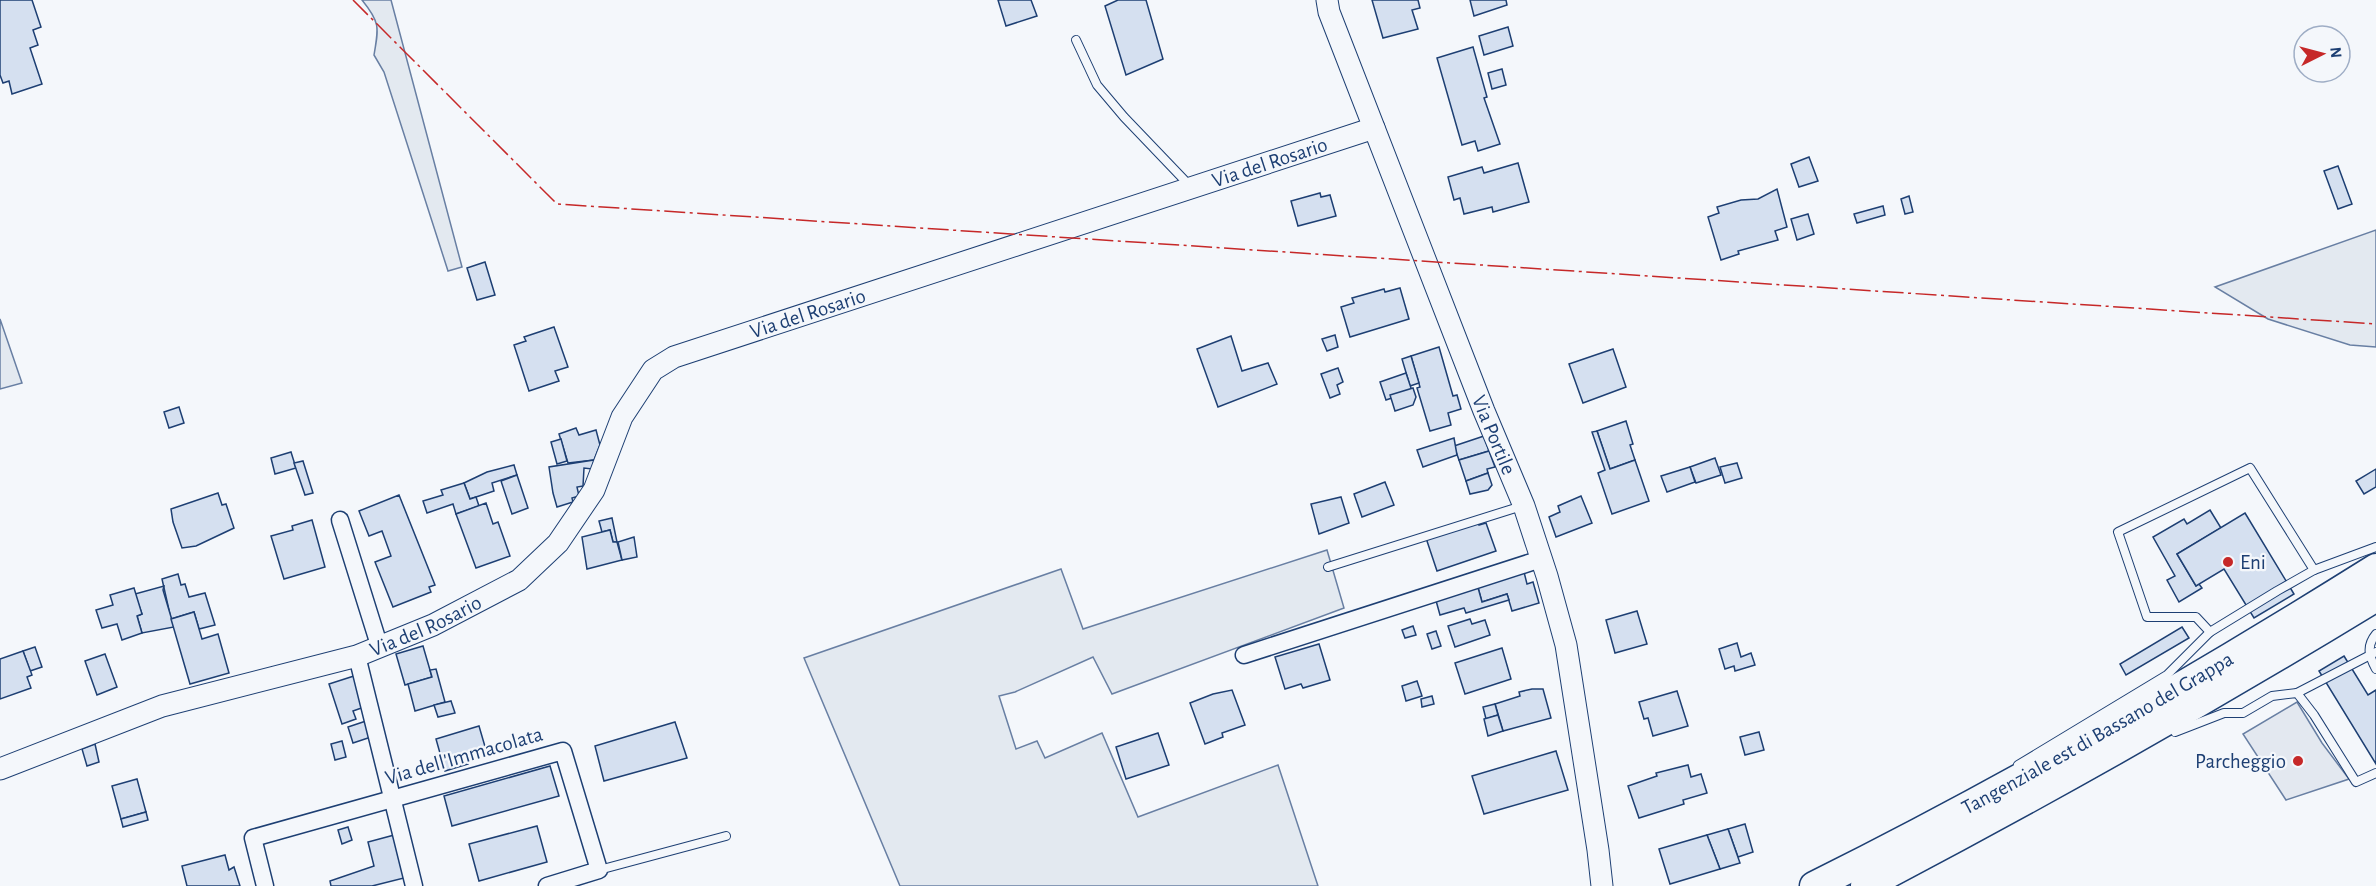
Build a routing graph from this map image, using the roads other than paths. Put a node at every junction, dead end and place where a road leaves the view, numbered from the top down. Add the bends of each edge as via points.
1 (1327, 0) edge
2 (1076, 40) dead end
3 (1374, 128) junction
4 (1191, 187) junction
5 (1524, 506) junction
6 (340, 520) dead end
7 (2376, 548) edge
8 (1541, 559) junction
9 (1328, 567) dead end
10 (2376, 568) edge
11 (2314, 570) junction
12 (2376, 597) edge
13 (2210, 632) junction
14 (2376, 634) edge
15 (380, 648) junction
16 (2372, 654) edge
17 (1244, 655) dead end
18 (357, 656) junction
19 (2376, 669) edge
20 (2297, 693) junction
21 (2163, 738) dead end
22 (0, 768) edge
23 (2376, 773) edge
24 (2094, 774) dead end
25 (1988, 795) junction
26 (2036, 795) junction
27 (392, 800) junction
28 (726, 836) dead end
29 (599, 870) junction
30 (265, 886) edge
31 (414, 886) edge
32 (547, 886) edge
33 (1602, 886) edge
34 (1814, 886) edge
35 (1865, 886) edge

1 - 3 street, Via Portile
2 - 4 lane via 1097,85
3 - 4 street, Via del Rosario
3 - 5 street, Via Portile
4 - 15 street, Via del Rosario via 674,357 653,370 622,417 594,490 558,543 519,580
5 - 8 street, Via Portile
5 - 9 lane
6 - 15 street
7 - 11 lane
8 - 17 street
8 - 33 street, Via Portile via 1566,645
10 - 25 highway, Tangenziale est di Bassano del Grappa via 2162,697
11 - 13 lane
11 - 13 lane via 2250,468 2118,532 2147,617 2196,617
12 - 26 highway, Tangenziale est di Bassano del Grappa
13 - 25 lane via 2167,675 2021,762
14 - 16 lane via 2371,640
15 - 18 street, Via del Rosario
16 - 19 lane
16 - 20 lane
18 - 22 street, Via del Rosario via 162,706
18 - 27 street, Via del Rosario
20 - 21 lane via 2272,696 2243,713 2224,713
20 - 23 lane via 2356,782
24 - 26 lane
25 - 34 highway, Tangenziale est di Bassano del Grappa
26 - 35 highway, Tangenziale est di Bassano del Grappa
27 - 29 street, Via dell'Immacolata via 563,751
27 - 30 street, Via dell'Immacolata via 253,838
27 - 31 street, Via del Rosario
28 - 29 lane
29 - 32 street

